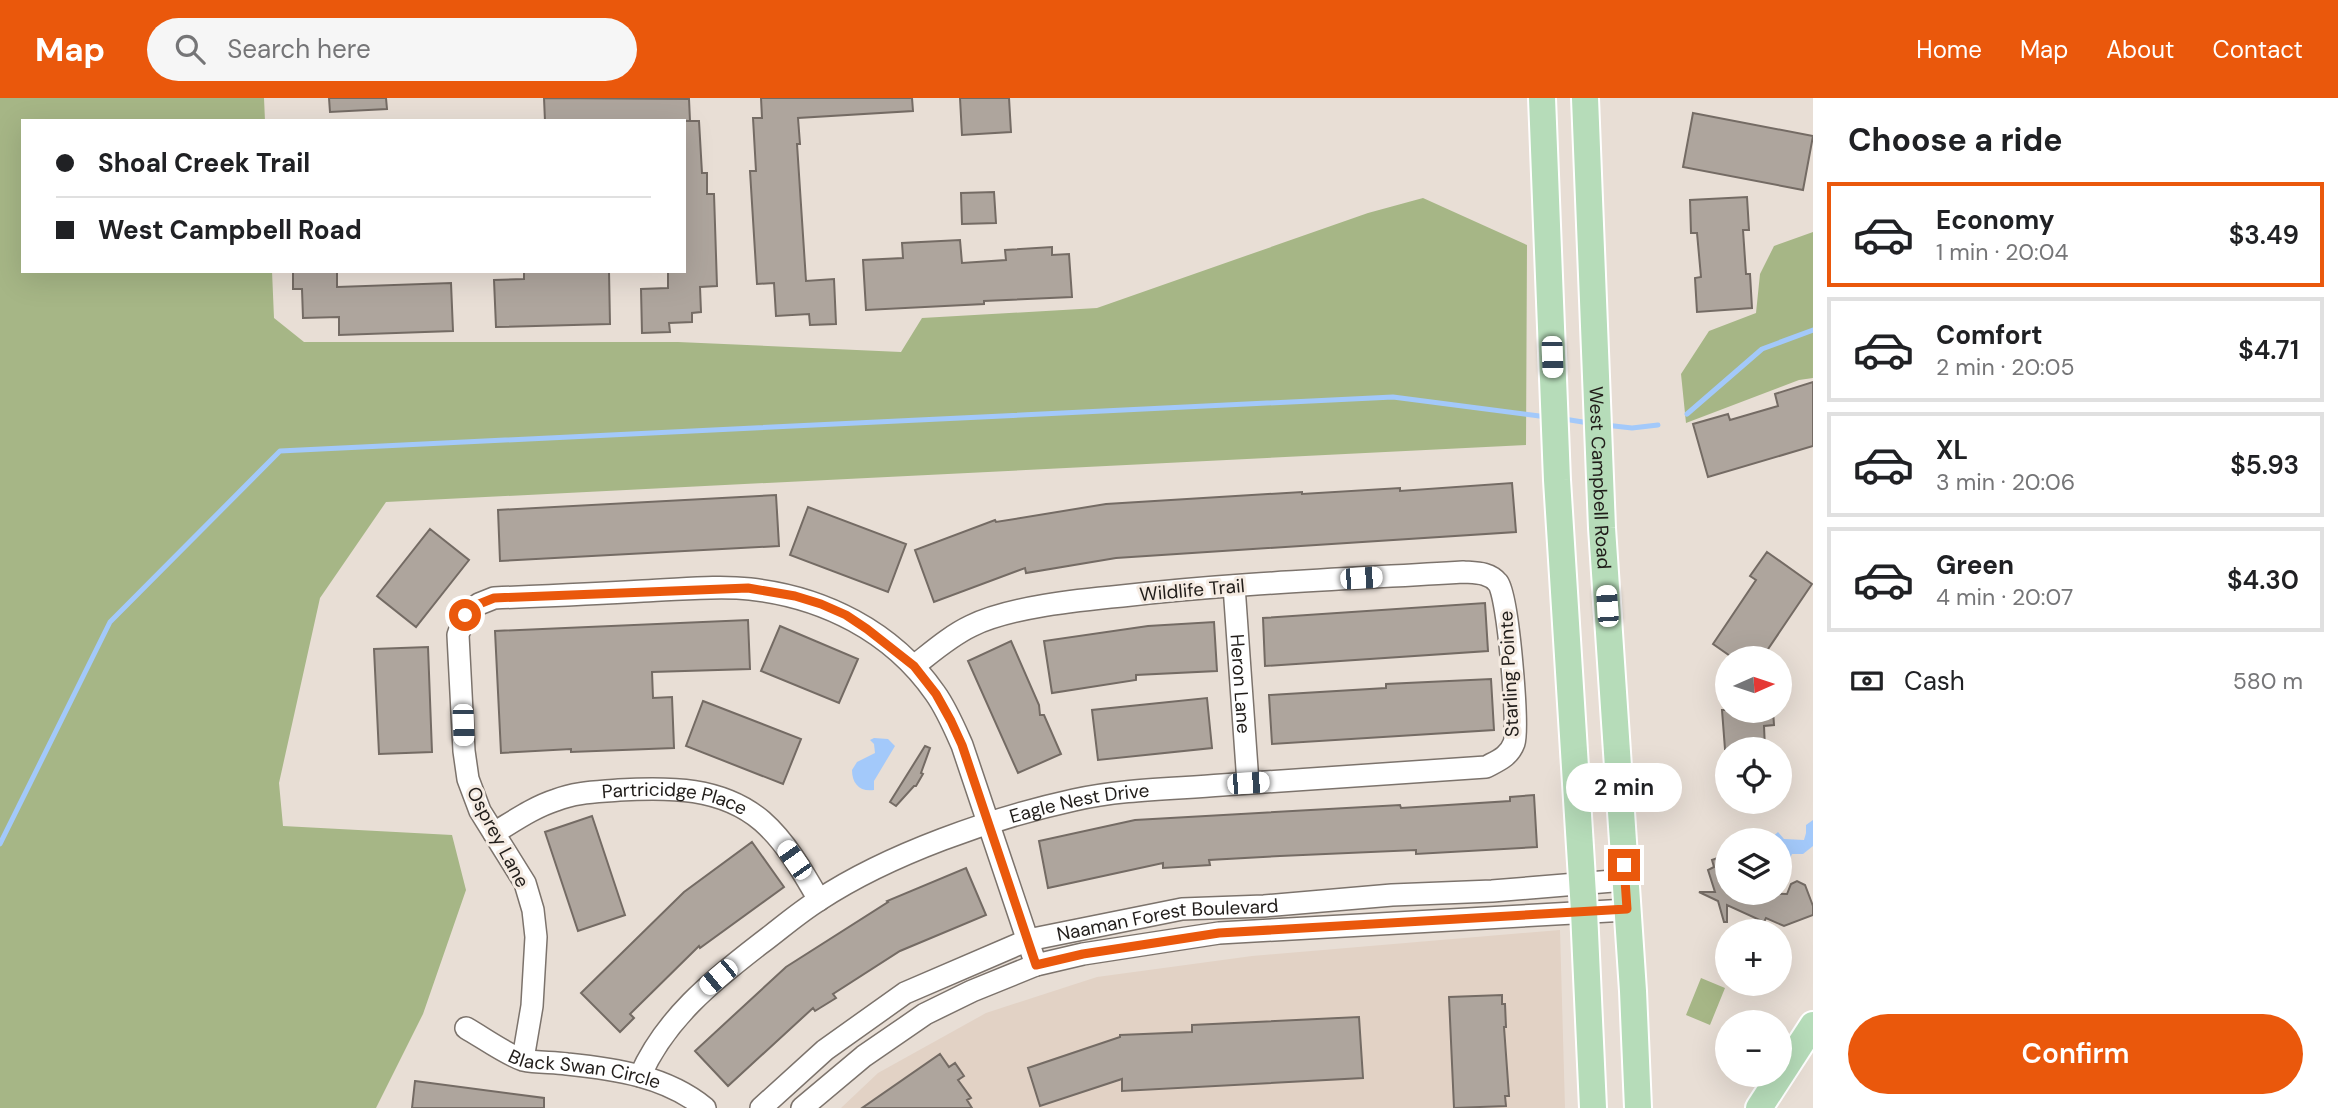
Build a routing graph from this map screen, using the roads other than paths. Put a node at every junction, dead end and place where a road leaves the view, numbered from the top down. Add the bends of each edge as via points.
1 (1542, 98) edge
2 (1585, 98) edge
3 (1486, 574) joint
4 (1234, 586) junction
5 (914, 666) junction
6 (1486, 767) joint
7 (1248, 783) junction
8 (988, 825) junction
9 (494, 833) junction
10 (1625, 880) junction
11 (1582, 883) junction
12 (818, 900) junction
13 (1297, 903) junction
14 (1627, 909) junction
15 (1584, 911) junction
16 (1233, 932) junction
17 (1028, 940) junction
18 (1036, 965) junction
19 (1813, 1025) edge
20 (466, 1028) dead end
21 (523, 1059) junction
22 (640, 1076) junction
23 (705, 1108) edge
24 (761, 1108) edge
25 (802, 1108) edge
26 (1592, 1108) edge
27 (1639, 1108) edge
28 (1759, 1108) edge

1 - 11 main road via 1557,480
2 - 10 main road, West Campbell Road via 1599,479
3 - 4 street, Wildlife Trail
3 - 6 street, Starling Pointe via 1500,584 1505,602 1515,741 1507,755
4 - 5 street, Wildlife Trail via 1080,600 1006,615 972,626
4 - 7 street, Heron Lane
5 - 8 street via 936,694 962,745
5 - 9 street, Osprey Lane via 846,615 795,596 748,588 494,598 465,615 458,635 468,779
6 - 7 street, Eagle Nest Drive
7 - 8 street, Eagle Nest Drive via 1076,799
8 - 12 street, Eagle Nest Drive via 877,867
8 - 17 street
9 - 12 street, Partricidge Place via 579,793 649,789 705,793 761,820 780,839
9 - 21 street, Osprey Lane via 525,883 533,910 532,1006
10 - 11 street, Naaman Forest Boulevard
10 - 14 main road, West Campbell Road
11 - 13 street, Naaman Forest Boulevard
11 - 15 main road
12 - 22 street, Eagle Nest Drive via 701,992 676,1018
13 - 16 street via 1253,918
13 - 17 street, Naaman Forest Boulevard via 1182,909
14 - 15 street, Naaman Forest Boulevard
14 - 27 main road, West Campbell Road
15 - 16 street, Naaman Forest Boulevard
15 - 26 main road
16 - 18 street, Naaman Forest Boulevard
17 - 18 street
17 - 24 street, Naaman Forest Boulevard via 905,993 825,1050
18 - 25 street, Naaman Forest Boulevard via 925,1014 864,1056
19 - 28 main road
20 - 21 street, Black Swan Circle
21 - 22 street, Black Swan Circle
22 - 23 street, Black Swan Circle via 667,1085

